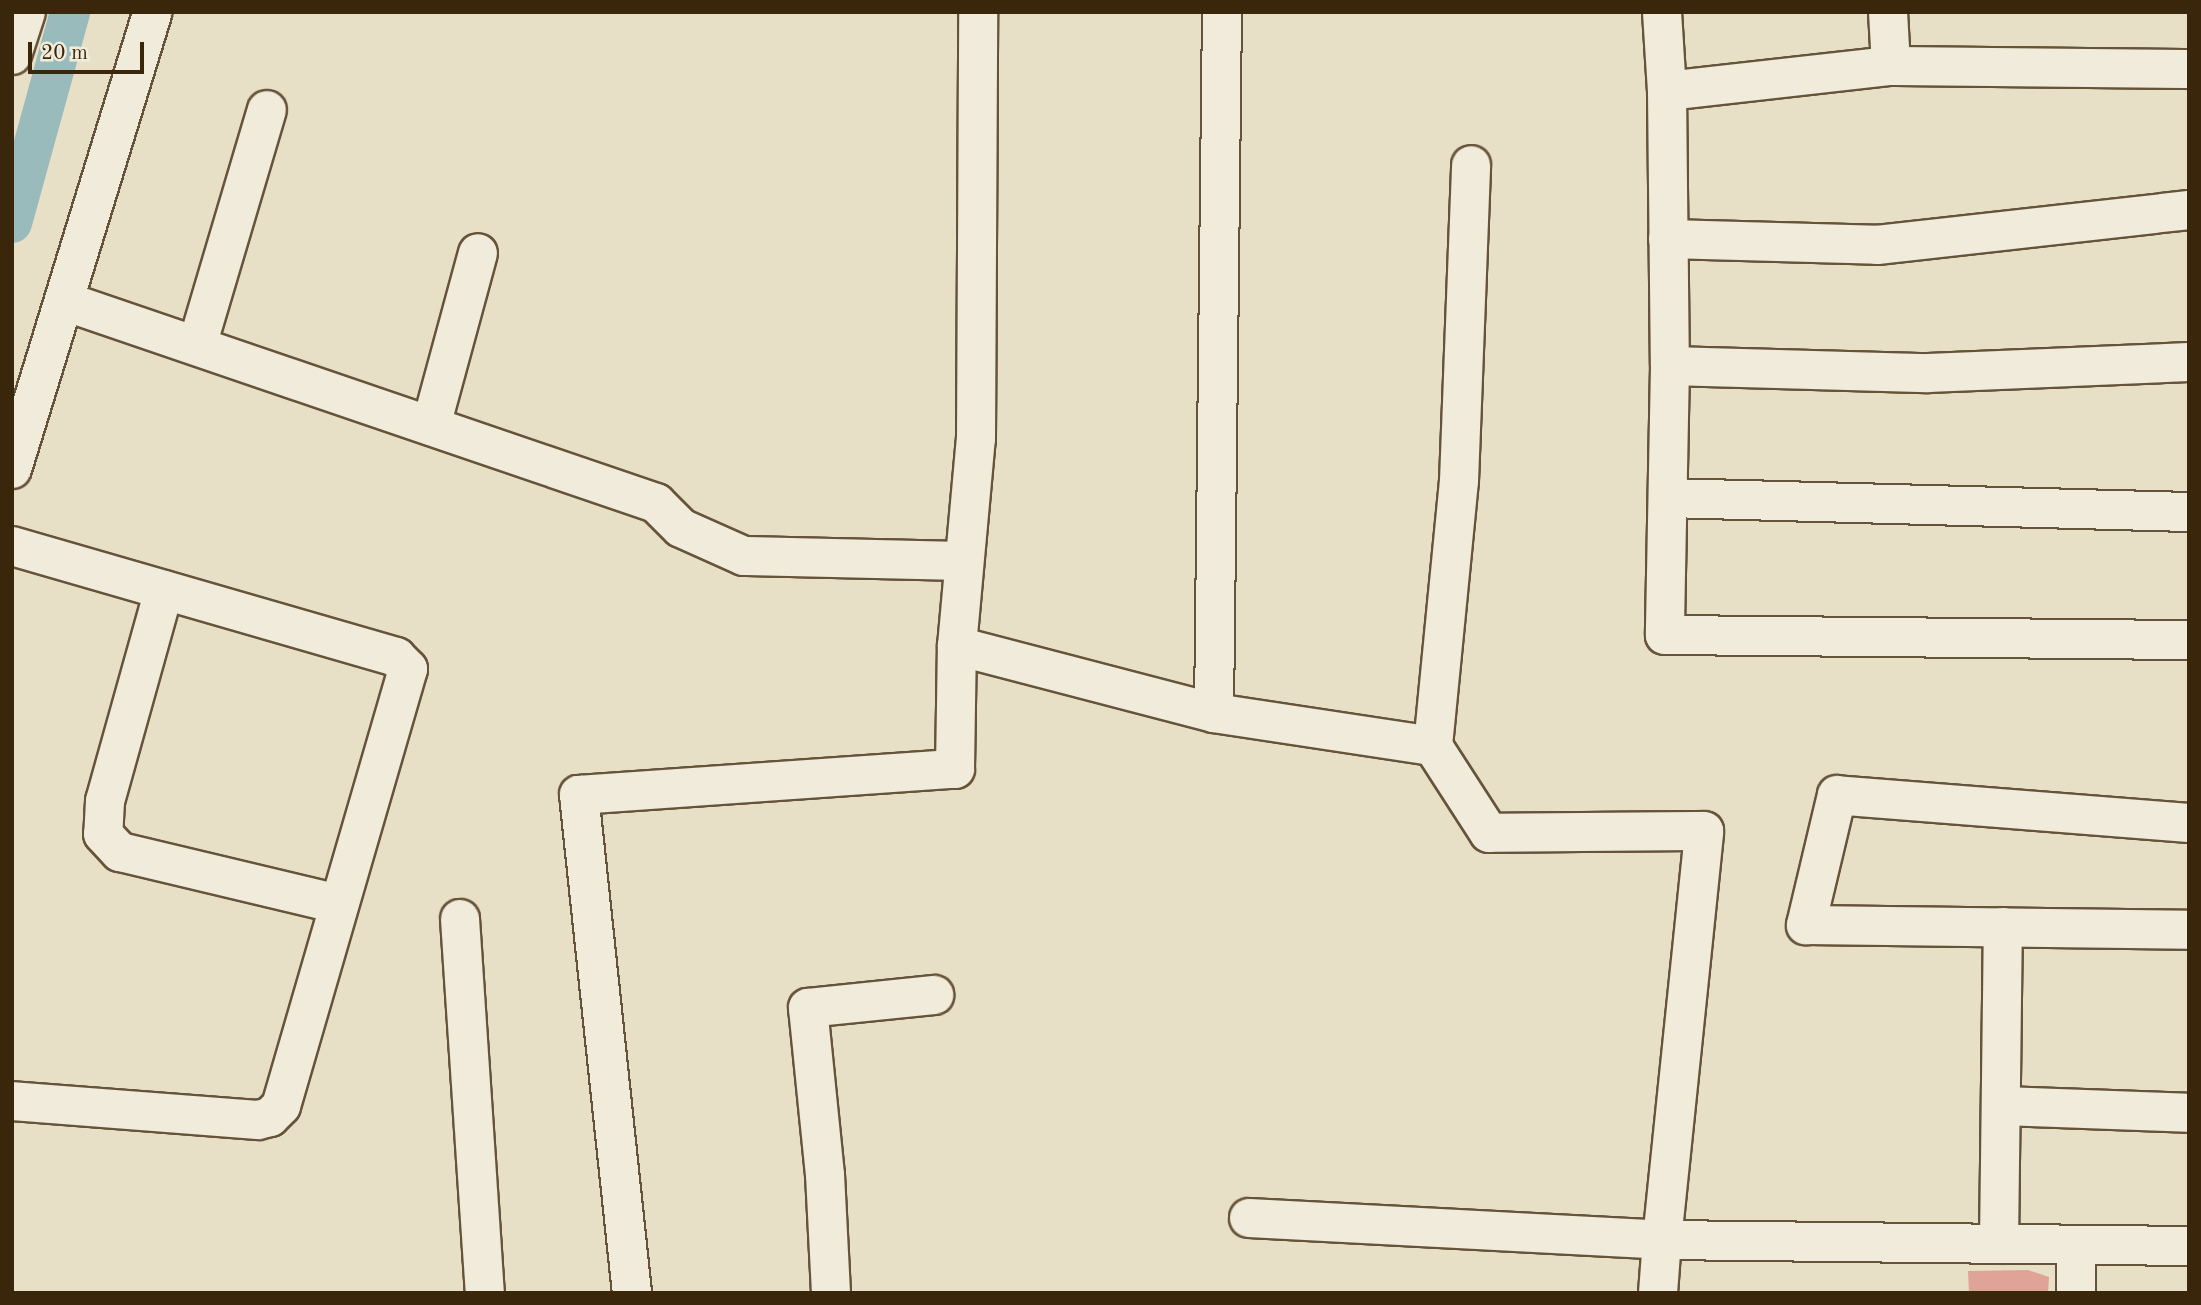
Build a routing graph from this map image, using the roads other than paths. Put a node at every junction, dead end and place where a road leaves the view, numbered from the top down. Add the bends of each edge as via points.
1 (26, 12) edge
2 (153, 12) edge
3 (978, 12) edge
4 (1222, 12) edge
5 (1662, 12) edge
6 (1888, 12) edge
7 (12, 55) edge
8 (1891, 66) junction
9 (2189, 69) edge
10 (1667, 91) junction
11 (267, 110) dead end
12 (1471, 165) dead end
13 (2189, 210) edge
14 (1668, 239) junction
15 (478, 253) dead end
16 (64, 301) junction
17 (197, 346) junction
18 (2189, 362) edge
19 (1670, 366) junction
20 (431, 426) junction
21 (12, 469) edge
22 (1668, 498) junction
23 (2189, 512) edge
24 (12, 546) edge
25 (964, 561) junction
26 (164, 590) junction
27 (2189, 640) edge
28 (957, 646) junction
29 (1214, 713) junction
30 (1433, 746) junction
31 (2189, 823) edge
32 (340, 904) junction
33 (460, 919) dead end
34 (2003, 928) junction
35 (2189, 930) edge
36 (934, 995) dead end
37 (12, 1101) edge
38 (2001, 1105) junction
39 (2189, 1113) edge
40 (1249, 1218) dead end
41 (1662, 1240) junction
42 (1999, 1244) junction
43 (2076, 1245) junction
44 (2189, 1246) edge
45 (485, 1293) edge
46 (632, 1293) edge
47 (831, 1293) edge
48 (1658, 1293) edge
49 (2076, 1293) edge

1 - 7 street
2 - 16 street
3 - 25 street via 976,439
4 - 29 street
5 - 10 street
6 - 8 street
8 - 9 street
8 - 10 street
10 - 14 street
11 - 17 street
12 - 30 street via 1459,481
13 - 14 street via 1877,246
14 - 19 street
15 - 20 street
16 - 17 street
16 - 21 street
17 - 20 street
18 - 19 street via 1928,373
19 - 22 street
20 - 25 street via 656,503 681,528 744,556
22 - 23 street
22 - 27 street via 1665,635
24 - 26 street
25 - 28 street
26 - 32 street via 105,801 103,834 120,852
26 - 32 street via 396,657 408,669
28 - 29 street
28 - 46 street via 954,769 579,795
29 - 30 street
30 - 41 street via 1489,833 1704,831
31 - 34 street via 1837,795 1806,925
32 - 37 street via 281,1105 270,1117 258,1121
33 - 45 street
34 - 35 street
34 - 38 street
36 - 47 street via 808,1007
38 - 39 street
38 - 42 street
40 - 41 street
41 - 42 street
41 - 48 street
42 - 43 street
43 - 44 street
43 - 49 street

